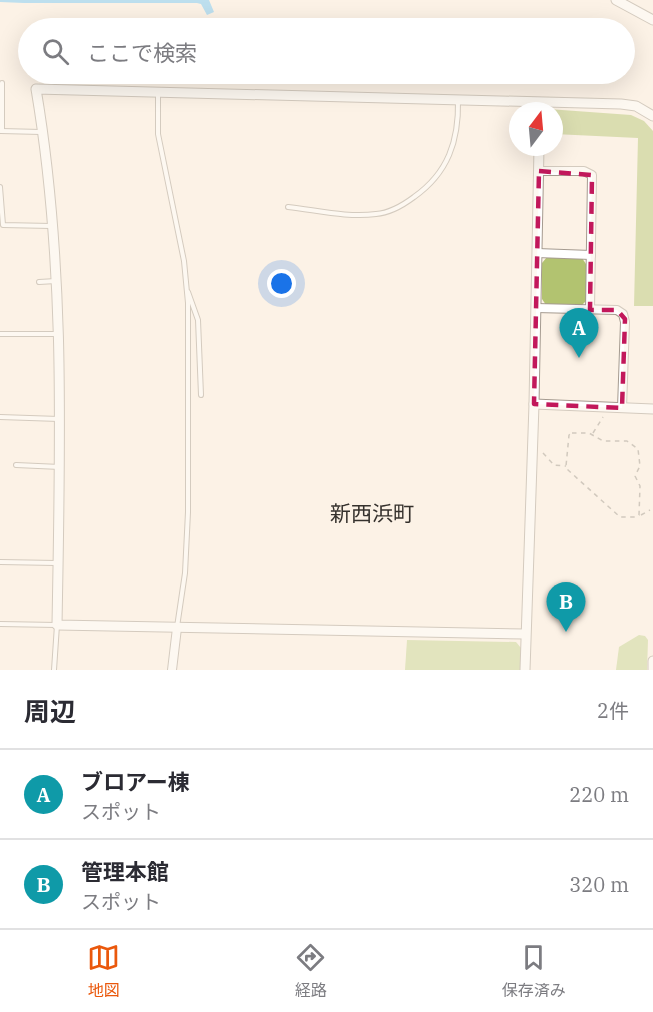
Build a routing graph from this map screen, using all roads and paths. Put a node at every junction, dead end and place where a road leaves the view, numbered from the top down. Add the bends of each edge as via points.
1 (616, 0) edge
2 (653, 20) edge
3 (2, 83) dead end
4 (158, 92) junction
5 (458, 99) junction
6 (540, 100) joint
7 (653, 116) edge
8 (1, 130) edge
9 (44, 132) junction
10 (539, 156) edge
11 (539, 171) junction
12 (0, 187) edge
13 (288, 207) dead end
14 (53, 226) junction
15 (537, 253) junction
16 (591, 255) junction
17 (56, 281) junction
18 (39, 282) dead end
19 (187, 289) junction
20 (536, 308) junction
21 (590, 309) junction
22 (0, 333) edge
23 (59, 334) junction
24 (201, 395) dead end
25 (534, 404) junction
26 (609, 407) junction
27 (622, 408) junction
28 (653, 409) edge
29 (0, 417) edge
30 (61, 419) junction
31 (593, 434) junction
32 (540, 450) dead end
33 (16, 465) dead end
34 (566, 466) junction
35 (60, 467) junction
36 (650, 510) dead end
37 (639, 515) junction
38 (0, 562) edge
39 (58, 563) junction
40 (0, 624) edge
41 (57, 625) junction
42 (177, 628) junction
43 (525, 634) junction
44 (653, 661) edge
45 (54, 670) edge
46 (172, 670) edge
47 (525, 670) edge
48 (653, 670) edge

1 - 2 street
3 - 8 lane
4 - 5 street
4 - 9 street via 36,89
4 - 19 lane via 159,143
5 - 6 street
5 - 13 lane via 454,143 448,157 431,184 405,203 386,212 366,215
6 - 7 street via 629,104 644,108
8 - 9 lane
9 - 14 street
10 - 11 street
11 - 15 street
11 - 16 street via 584,171 592,175
12 - 14 lane via 3,225
14 - 17 street
15 - 16 street
15 - 20 street
16 - 21 street
17 - 18 lane
17 - 23 street
19 - 24 lane via 198,320
19 - 42 lane via 188,512
20 - 21 street
20 - 25 street
21 - 27 street via 617,310 624,316
22 - 23 lane
23 - 30 street
25 - 26 street
25 - 43 street
26 - 27 street
26 - 31 path
27 - 28 street
29 - 30 lane
30 - 35 street
31 - 34 path via 569,435
31 - 37 path via 603,441 627,441 638,449 640,466 635,476 640,486
32 - 34 path via 554,465
33 - 35 lane
34 - 37 path via 620,517
35 - 39 street
36 - 37 path
38 - 39 lane
39 - 41 street
40 - 41 lane
41 - 42 street
41 - 45 lane
42 - 43 street
42 - 46 street
43 - 47 street
44 - 48 street

